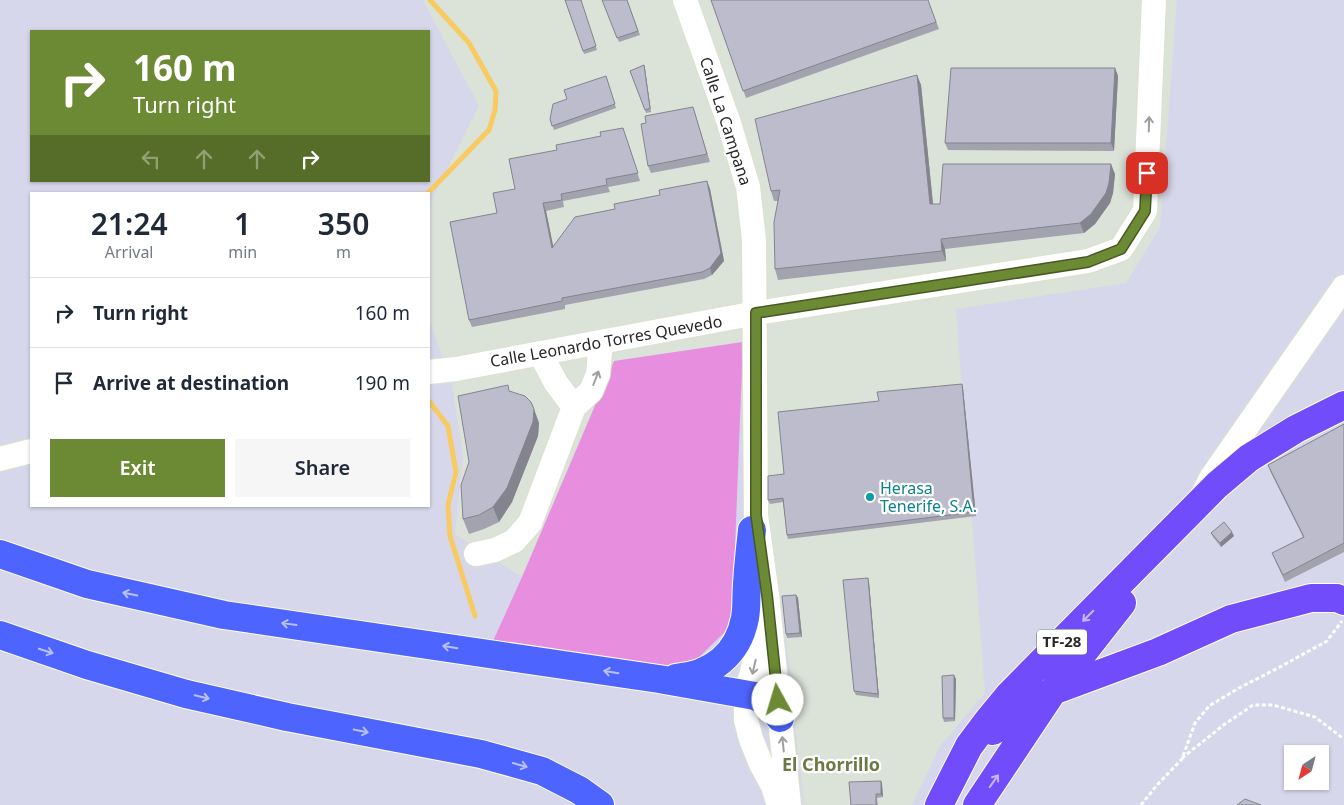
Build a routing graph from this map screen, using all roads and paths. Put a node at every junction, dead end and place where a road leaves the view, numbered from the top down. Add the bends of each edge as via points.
1 (685, 0) edge
2 (1154, 0) edge
3 (1344, 287) edge
4 (756, 313) junction
5 (601, 342) junction
6 (540, 353) junction
7 (430, 372) edge
8 (1344, 405) edge
9 (574, 407) junction
10 (30, 451) edge
11 (0, 459) edge
12 (1197, 507) junction
13 (754, 522) junction
14 (0, 554) edge
15 (476, 554) dead end
16 (1344, 601) edge
17 (1344, 618) edge
18 (0, 635) edge
19 (1088, 647) junction
20 (1158, 652) junction
21 (1111, 669) junction
22 (659, 679) junction
23 (1053, 691) junction
24 (746, 694) junction
25 (780, 718) junction
26 (1344, 739) edge
27 (1010, 758) junction
28 (1182, 759) junction
29 (943, 798) edge
30 (600, 805) edge
31 (779, 805) edge
32 (789, 805) edge
33 (977, 805) edge
34 (1141, 805) edge

1 - 4 street, Calle La Campana via 748,187 754,240
4 -> 2 street, Calle Leonardo Torres Quevedo via 1088,262 1121,249 1145,211
3 - 12 street via 1211,478
4 - 5 street, Calle Leonardo Torres Quevedo
4 - 13 street, Calle La Campana
5 - 6 street, Calle Leonardo Torres Quevedo
9 -> 5 street via 590,391 598,374
6 - 7 street, Calle Leonardo Torres Quevedo
6 - 9 street
8 - 12 main road, TF-28 via 1296,428 1249,458
9 - 15 street via 530,523 514,541
10 - 11 street
12 - 19 main road, TF-28
12 -> 29 main road, TF-28 via 1010,694 969,746
13 - 22 highway via 745,618 730,653 715,667 692,676
13 -> 24 street, Calle La Campana via 759,646
13 - 25 street, Calle La Campana via 767,595
22 -> 14 highway via 224,615 87,584
16 - 20 main road via 1311,598 1230,619
17 - 28 path via 1328,641 1209,706 1195,724
18 -> 30 highway via 186,694 481,754 542,771
19 - 21 main road via 1094,660
19 - 23 main road, TF-28
20 - 21 main road
20 - 27 main road via 1076,696
21 - 23 main road
22 - 24 highway
23 - 27 main road, TF-28
23 - 29 main road via 1017,712 994,731
24 - 25 highway via 767,702
24 - 31 street, Calle La Campana via 746,720 751,739
32 -> 25 street, Calle La Campana
26 - 28 path via 1315,717 1273,705 1253,706
33 -> 27 main road, TF-28
28 - 34 path

